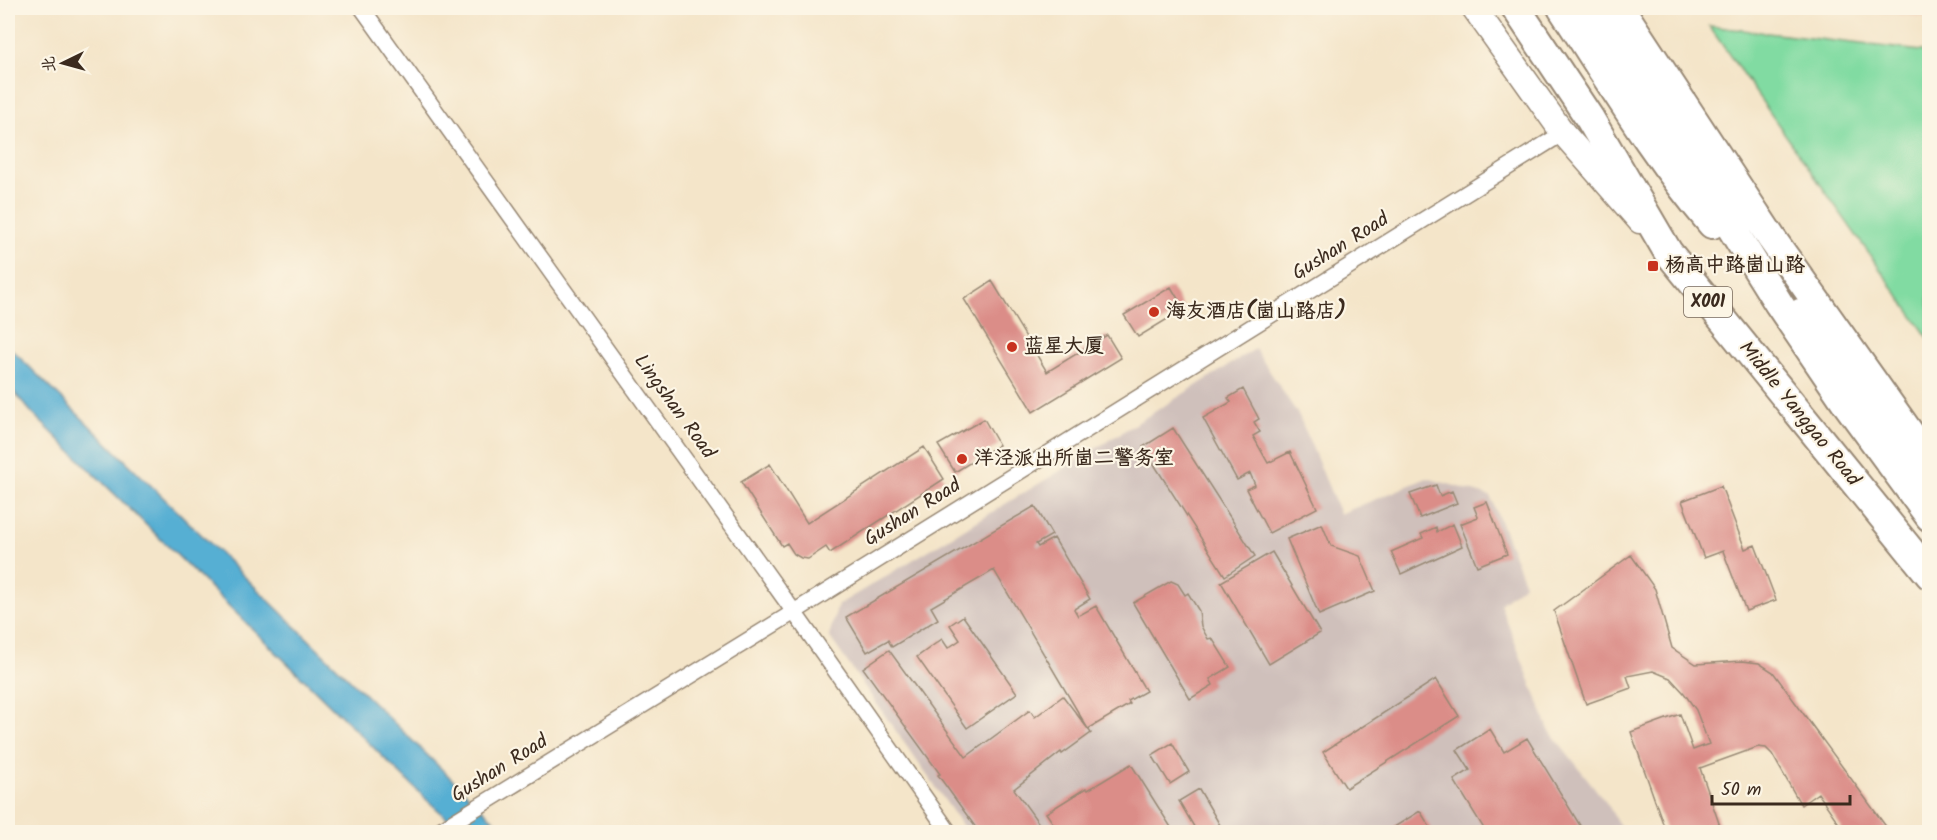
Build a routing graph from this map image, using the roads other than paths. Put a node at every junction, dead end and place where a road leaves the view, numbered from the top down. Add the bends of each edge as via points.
1 (362, 8) edge
2 (1474, 8) edge
3 (1516, 8) edge
4 (1562, 8) edge
5 (1594, 8) edge
6 (1620, 8) edge
7 (1563, 132) junction
8 (1704, 183) junction
9 (1668, 252) junction
10 (1779, 304) junction
11 (1929, 462) edge
12 (1929, 488) edge
13 (1929, 517) edge
14 (1929, 575) edge
15 (794, 612) junction
16 (443, 829) edge
17 (949, 832) edge

1 - 15 street, Lingshan Road
2 - 7 main road
3 - 9 highway, Middle Yanggao Road / X001 via 1590,119
4 - 10 highway via 1689,197
5 - 8 highway, Middle Yanggao Road
6 - 11 highway via 1772,239
7 - 9 main road
7 - 15 street, Gushan Road
8 - 10 highway, Middle Yanggao Road
8 - 12 main road, Middle Yanggao Road
9 - 14 highway, Middle Yanggao Road / X001
10 - 13 highway, Middle Yanggao Road
15 - 16 street, Gushan Road
15 - 17 street, Lingshan Road

